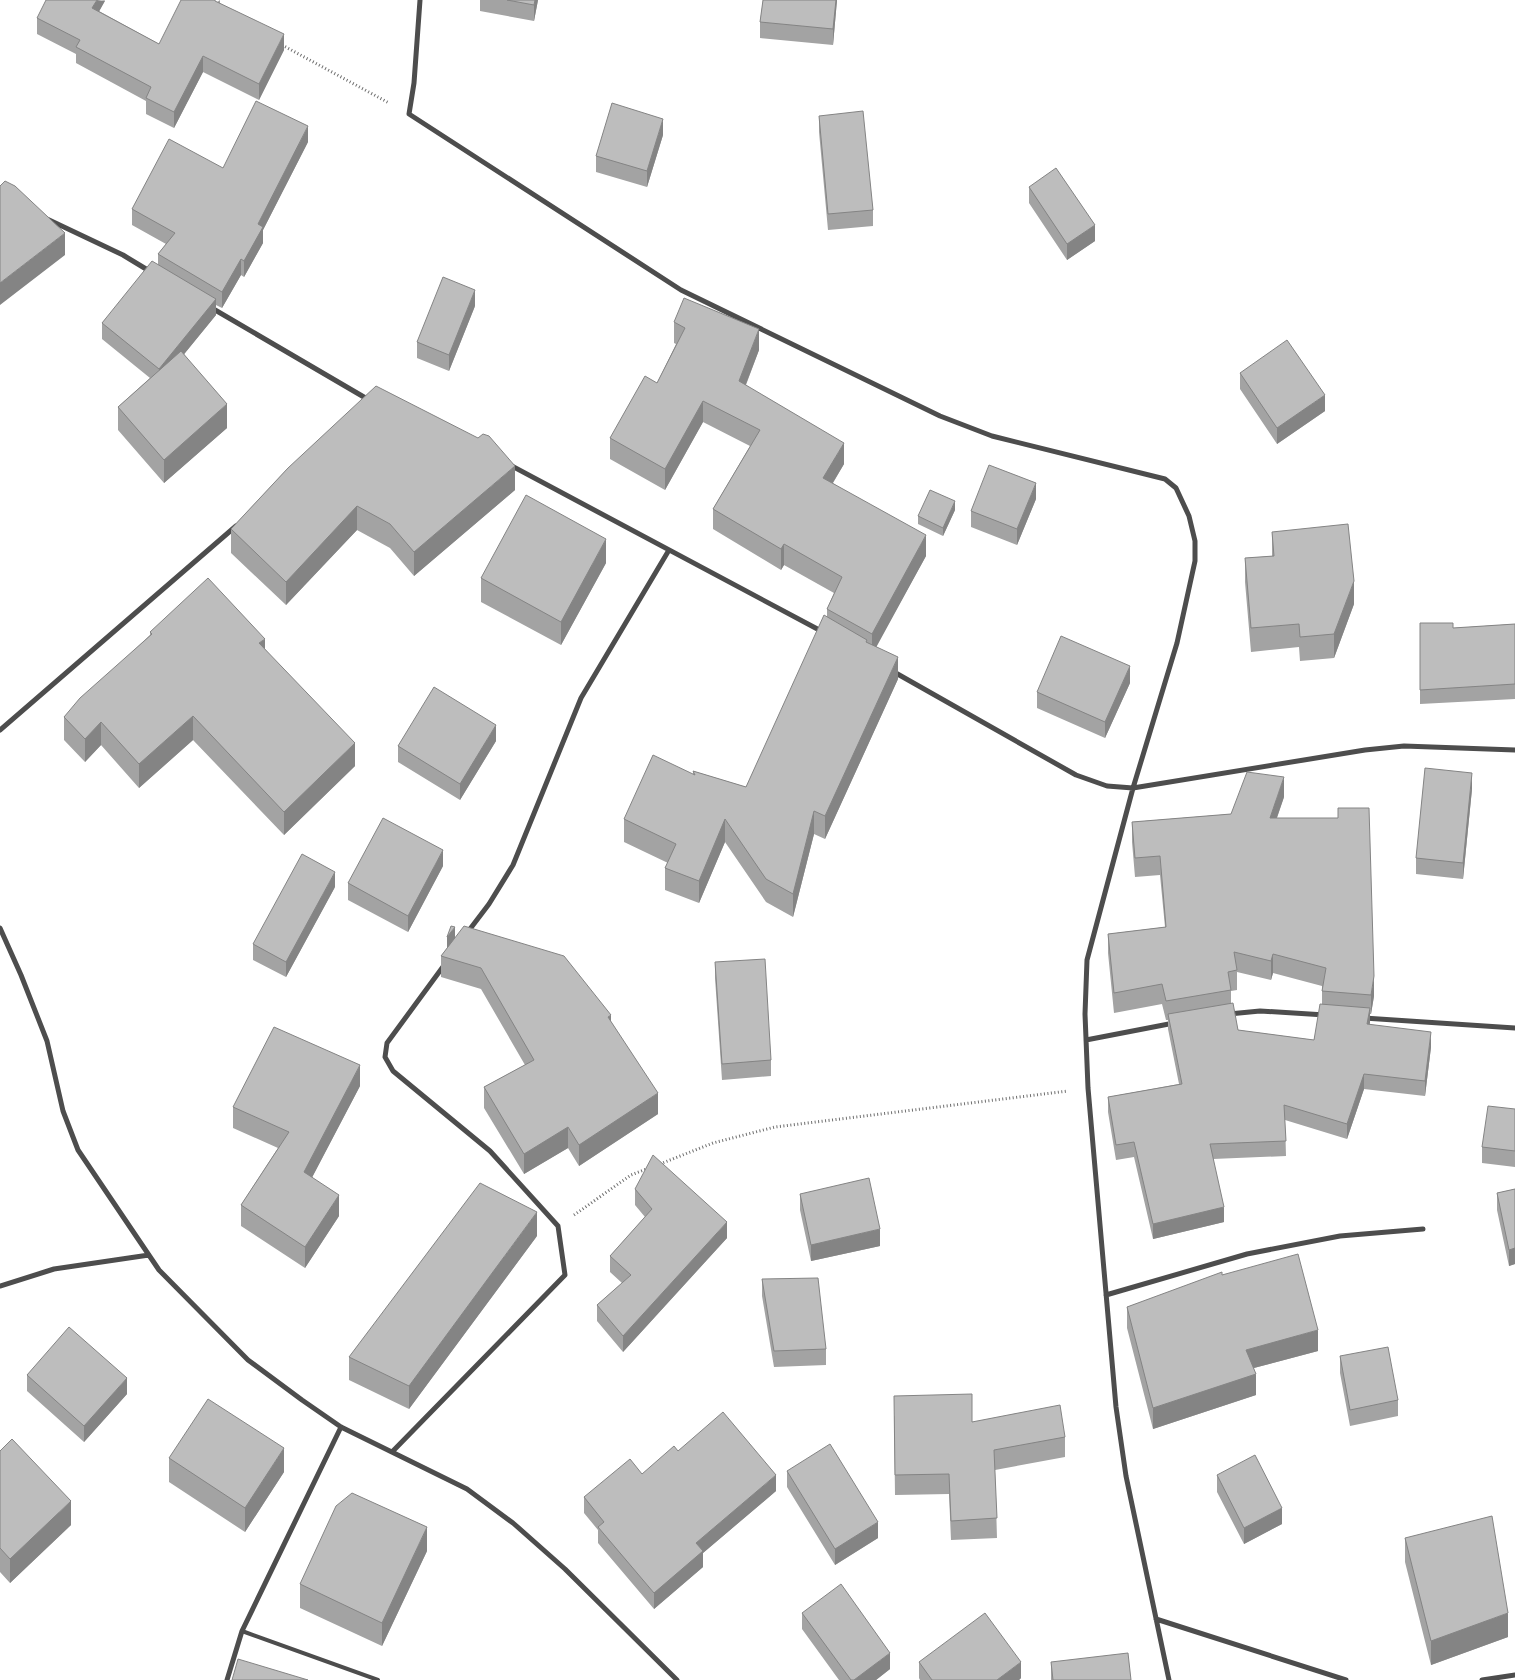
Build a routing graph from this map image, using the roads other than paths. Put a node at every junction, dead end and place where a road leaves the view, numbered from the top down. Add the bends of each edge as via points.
1 (420, 0) edge
2 (44, 217) edge
3 (157, 275) edge
4 (207, 305) edge
5 (375, 404) edge
6 (500, 460) edge
7 (240, 522) edge
8 (669, 550) junction
9 (828, 634) edge
10 (888, 668) edge
11 (0, 730) edge
12 (1515, 750) edge
13 (1132, 788) junction
14 (0, 928) edge
15 (460, 942) edge
16 (449, 958) edge
17 (1225, 1014) edge
18 (1328, 1015) edge
19 (1358, 1017) edge
20 (1179, 1022) edge
21 (1515, 1028) edge
22 (1086, 1040) junction
23 (1423, 1229) dead end
24 (149, 1255) junction
25 (0, 1286) edge
26 (1106, 1295) junction
27 (341, 1427) junction
28 (392, 1452) junction
29 (1156, 1619) junction
30 (242, 1631) junction
31 (1515, 1675) edge
32 (228, 1680) edge
33 (378, 1680) edge
34 (677, 1680) edge
35 (1169, 1680) edge
36 (1346, 1680) edge
37 (1482, 1680) edge

1 - 13 street via 409,114 682,290 940,416 992,436 1165,479 1176,488 1195,540 1194,562 1177,643
2 - 3 street
4 - 5 street
6 - 8 street
7 - 11 street
8 - 9 street
8 - 15 street via 581,698 512,864 489,904
10 - 13 street via 1076,775 1107,786
12 - 13 street via 1404,746
13 - 22 street via 1087,960
14 - 24 street via 47,1041 63,1111 78,1150
16 - 28 street via 387,1043 385,1057 393,1071 490,1151 558,1226 565,1275
17 - 18 street via 1260,1010
19 - 21 street
20 - 22 street
22 - 26 street
23 - 26 street via 1340,1236 1247,1254
24 - 25 street via 54,1269
24 - 27 street via 187,1300 248,1360
26 - 29 street via 1126,1476
27 - 28 street
27 - 30 street
28 - 34 street via 467,1489 513,1522
29 - 35 street
29 - 36 street
30 - 32 street
30 - 33 lane
31 - 37 street

